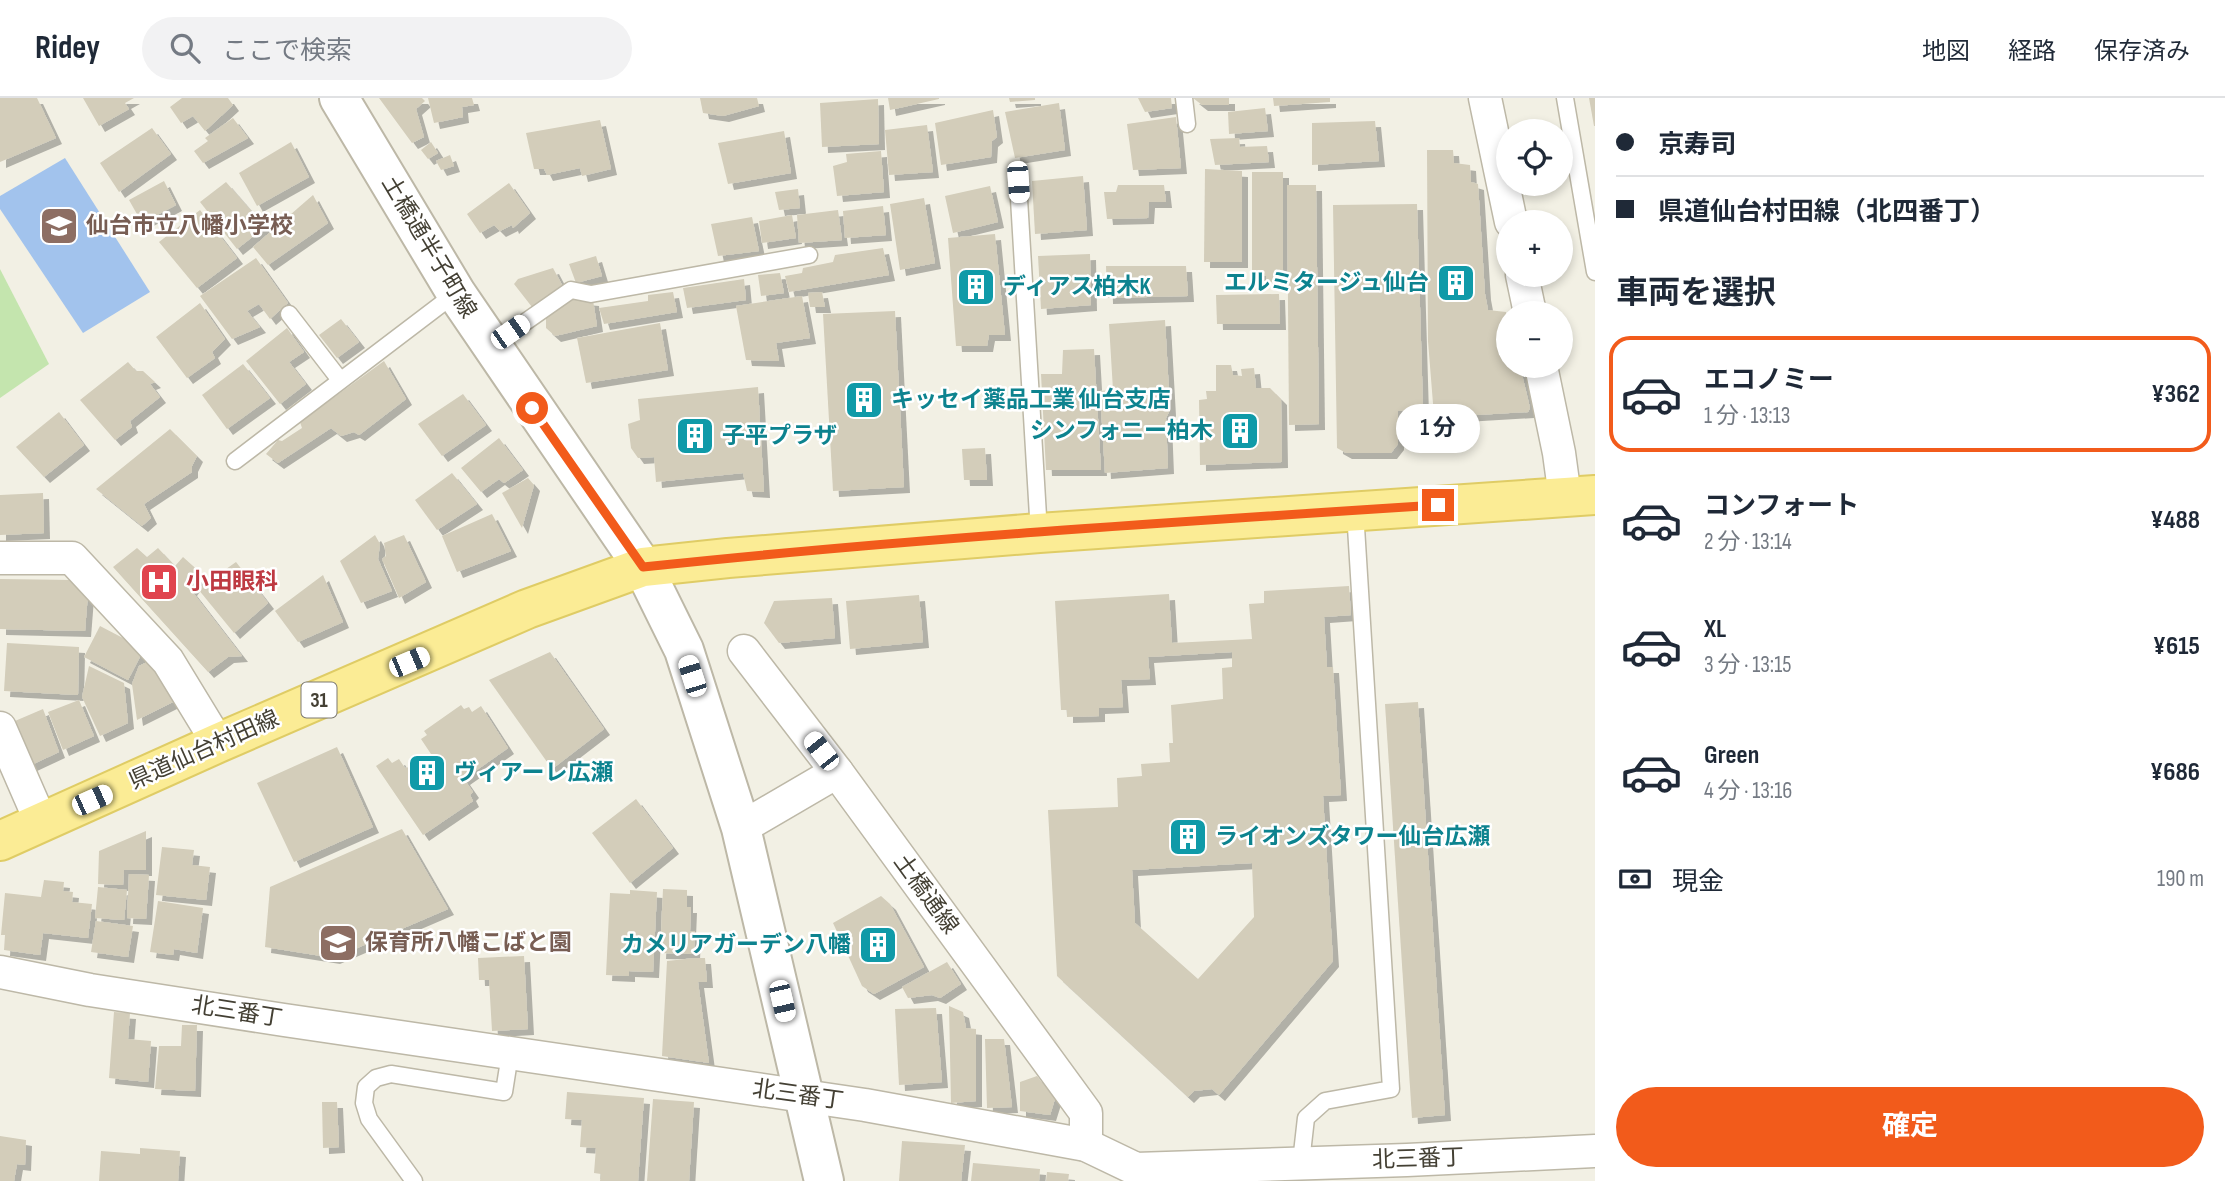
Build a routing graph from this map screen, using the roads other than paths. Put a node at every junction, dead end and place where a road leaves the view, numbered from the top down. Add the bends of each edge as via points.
1 (339, 98) edge
2 (1184, 98) edge
3 (1485, 98) edge
4 (1564, 98) edge
5 (1187, 124) dead end
6 (1018, 182) dead end
7 (1508, 210) edge
8 (809, 255) dead end
9 (1595, 272) edge
10 (456, 293) junction
11 (289, 314) dead end
12 (490, 346) junction
13 (1543, 378) edge
14 (340, 380) junction
15 (236, 461) dead end
16 (1580, 496) edge
17 (1355, 511) junction
18 (1039, 533) junction
19 (0, 558) edge
20 (643, 567) junction
21 (744, 651) dead end
22 (0, 727) edge
23 (218, 743) junction
24 (837, 772) junction
25 (41, 822) junction
26 (741, 828) junction
27 (0, 841) edge
28 (0, 972) edge
29 (510, 1054) junction
30 (804, 1097) junction
31 (1086, 1145) junction
32 (1595, 1151) edge
33 (1301, 1162) junction
34 (1406, 1171) edge
35 (414, 1181) edge
36 (824, 1181) edge

1 - 10 street, 土橋通半子町線
2 - 5 lane
3 - 7 street
4 - 9 lane
6 - 18 lane
8 - 12 lane via 591,294 571,290
10 - 12 street, 土橋通半子町線
10 - 14 lane
11 - 14 lane
12 - 20 street, 土橋通半子町線
13 - 16 street via 1559,453
14 - 15 lane
16 - 17 main road, 31
17 - 18 main road, 31
17 - 33 lane via 1391,1089 1325,1101 1306,1118
18 - 20 main road, 31
19 - 23 street via 72,558 168,661
20 - 23 main road, 県道仙台村田線 / 31 via 527,609
20 - 26 street, 土橋通半子町線 via 684,650
21 - 24 street, 土橋通線
22 - 25 street
23 - 25 main road, 県道仙台村田線 / 31
24 - 26 street
24 - 31 street, 土橋通線 via 1086,1113
25 - 27 main road, 県道仙台村田線 / 31
26 - 30 street, 土橋通半子町線
28 - 29 street, 北三番丁
29 - 30 street, 北三番丁
29 - 35 lane via 504,1092 391,1074 366,1087 369,1119
30 - 31 street, 北三番丁
30 - 36 street, 土橋通半子町線
31 - 33 street, 北三番丁 via 1136,1169
32 - 34 street, 北三番丁
33 - 34 street, 北三番丁

